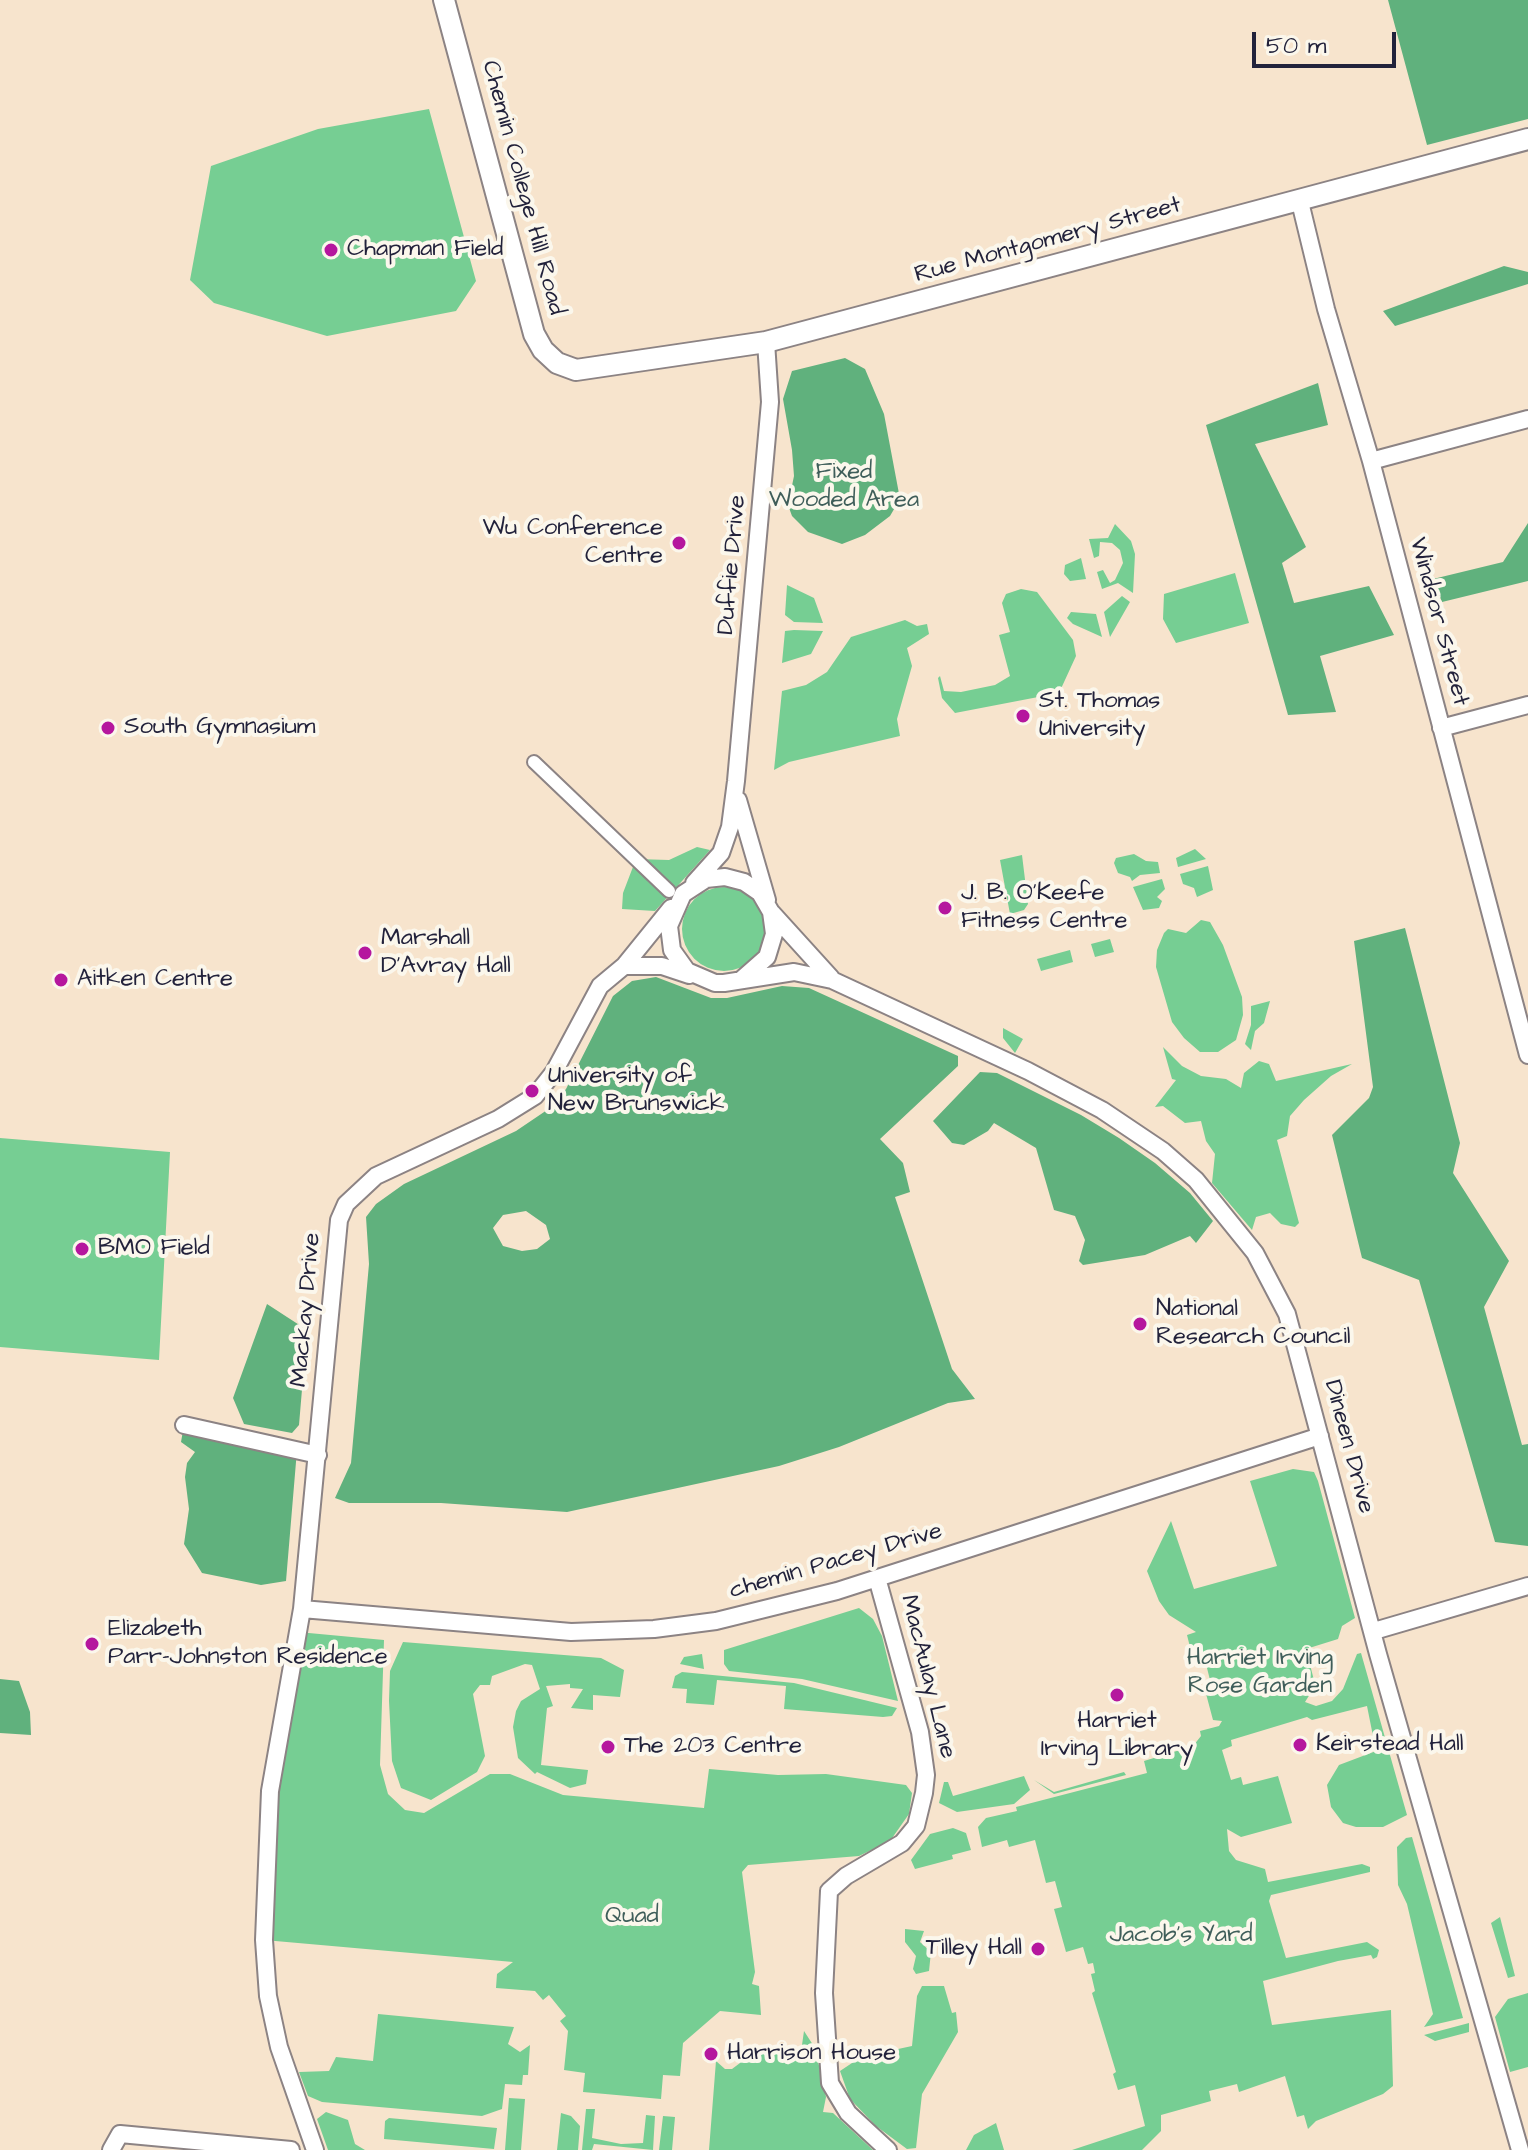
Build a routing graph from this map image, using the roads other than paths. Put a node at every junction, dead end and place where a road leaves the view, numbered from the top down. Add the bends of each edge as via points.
1 (444, 0) edge
2 (1528, 139) edge
3 (1300, 202) junction
4 (766, 342) junction
5 (576, 370) joint
6 (1528, 419) edge
7 (1371, 461) junction
8 (1528, 705) edge
9 (1441, 728) junction
10 (534, 762) dead end
11 (735, 790) junction
12 (689, 888) junction
13 (673, 896) junction
14 (770, 909) junction
15 (624, 966) junction
16 (698, 978) junction
17 (742, 979) junction
18 (832, 980) junction
19 (1528, 1055) edge
20 (184, 1425) dead end
21 (1320, 1436) junction
22 (318, 1455) junction
23 (877, 1578) junction
24 (1528, 1586) edge
25 (302, 1609) junction
26 (1374, 1631) junction
27 (111, 2150) edge
28 (291, 2150) edge
29 (315, 2150) edge
30 (888, 2150) edge
31 (1520, 2150) edge

1 - 5 street, Chemin College Hill Road via 534,334 557,363
2 - 3 street, Rue Montgomery Street
3 - 4 street, Rue Montgomery Street
3 - 7 street, Windsor Street
4 - 5 street, Rue Montgomery Street
4 - 11 street, Duffie Drive via 770,402
6 - 7 street
7 - 9 street, Windsor Street
8 - 9 street
9 - 19 street, Windsor Street
10 - 13 street
11 - 12 street, Duffie Drive via 721,853
11 - 14 street, Duffie Drive
12 - 13 street
12 - 14 street via 706,879 735,879 752,887
13 - 15 street, Mackay Drive
13 - 16 street via 672,950
14 - 17 street via 774,934 767,957
14 - 18 street, Duffie Drive
15 - 16 street via 662,966
15 - 22 street, Mackay Drive via 595,992 554,1072 535,1096 498,1119 400,1162 346,1204 336,1233
16 - 17 street via 715,983
17 - 18 street via 794,972
18 - 21 street, Dineen Drive via 1102,1110 1196,1180 1242,1234 1276,1286
20 - 22 street
21 - 23 street, chemin Pacey Drive
21 - 26 street, Dineen Drive
22 - 25 street, Mackay Drive
23 - 25 street, chemin Pacey Drive via 763,1611 654,1629 547,1631
23 - 30 street, MacAulay Lane via 920,1732 924,1793 916,1826 902,1843 829,1891 824,1993 830,2083 848,2113
24 - 26 street
25 - 29 street, Mackay Drive via 270,1791 265,1973 279,2047
26 - 31 street, Dineen Drive
27 - 28 street via 120,2134

